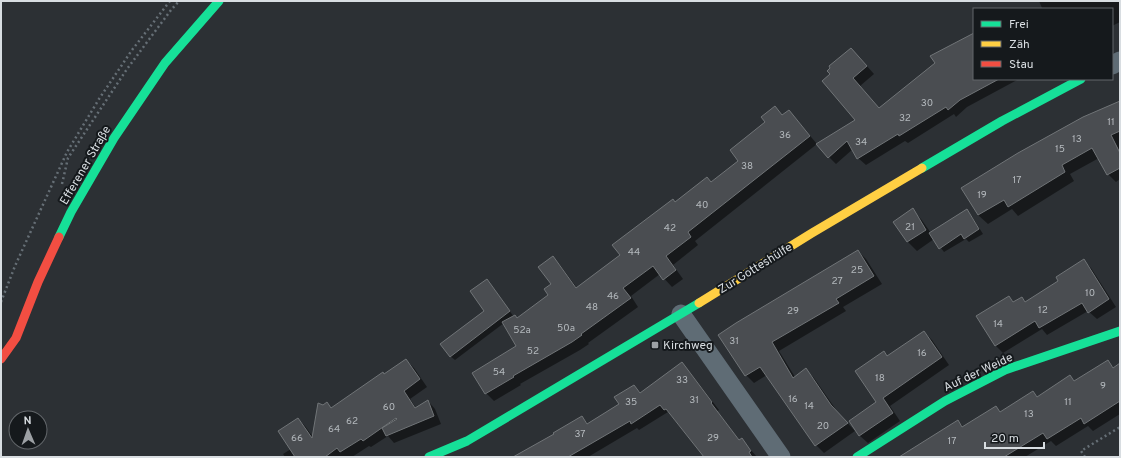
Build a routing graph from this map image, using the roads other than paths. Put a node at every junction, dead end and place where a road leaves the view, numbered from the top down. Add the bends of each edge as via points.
1 (219, 1) edge
2 (1079, 80) edge
3 (681, 314) junction
4 (1120, 331) edge
5 (1, 359) edge
6 (430, 457) edge
7 (781, 457) edge
8 (857, 457) edge

1 - 5 street, Efferener Straße via 165,63 114,138 71,212 38,282 16,338
2 - 3 street, Zur Gotteshülfe via 1002,121
3 - 6 street, Zur Gotteshülfe via 467,441
3 - 7 street
4 - 8 street, Auf der Weide via 1005,370 945,401

